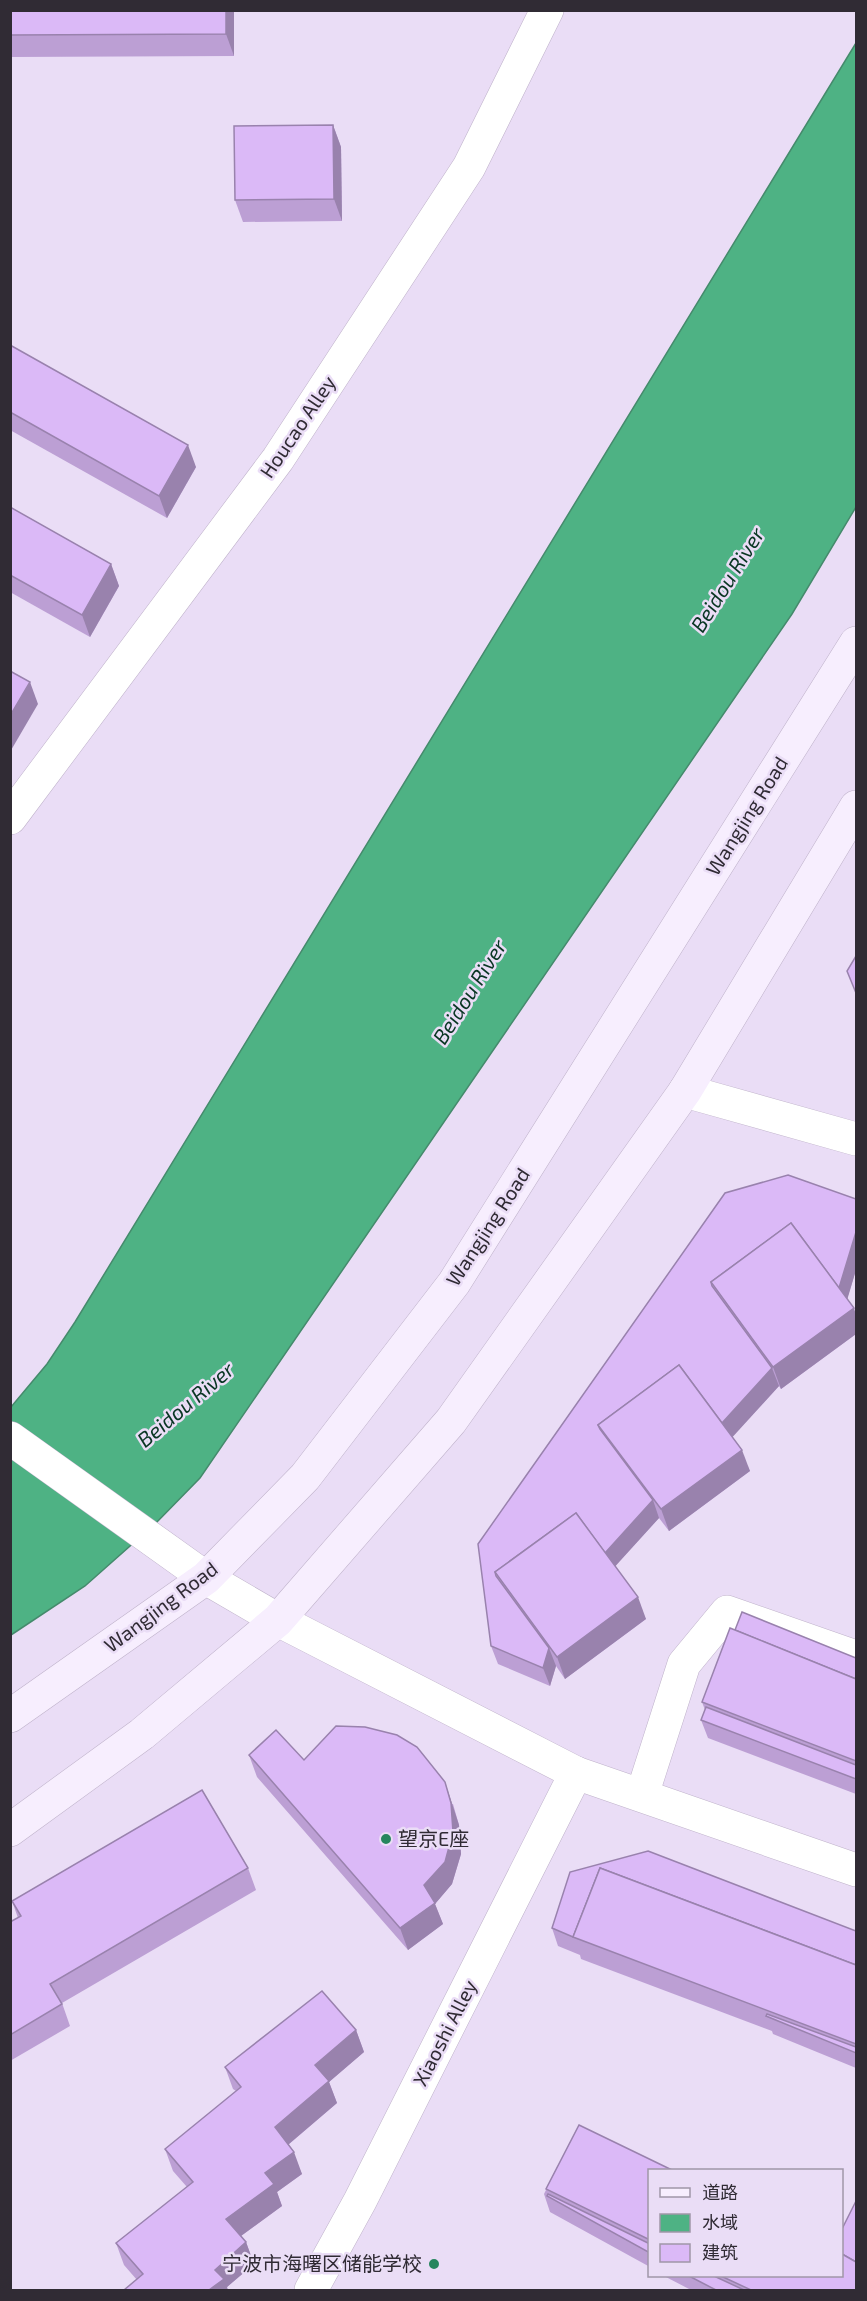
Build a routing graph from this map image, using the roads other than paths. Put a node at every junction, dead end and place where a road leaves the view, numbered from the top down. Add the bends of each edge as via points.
1 (547, 10) edge
2 (856, 643) edge
3 (856, 807) edge
4 (10, 818) edge
5 (685, 1091) junction
6 (856, 1139) edge
7 (10, 1438) edge
8 (206, 1578) junction
9 (278, 1620) junction
10 (856, 1657) edge
11 (10, 1716) edge
12 (576, 1773) junction
13 (642, 1796) junction
14 (10, 1830) edge
15 (856, 1870) edge
16 (311, 2290) edge

1 - 4 street, Houcao Alley via 469,167 278,459
2 - 8 main road, Wangjing Road via 454,1283 305,1477
3 - 5 main road
5 - 6 street
5 - 9 main road via 451,1421
7 - 8 street
8 - 9 street
8 - 11 main road, Wangjing Road
9 - 12 street
9 - 14 main road via 142,1734
10 - 13 street via 727,1612 684,1664
12 - 13 street
12 - 16 street, Xiaoshi Alley via 360,2201
13 - 15 street

